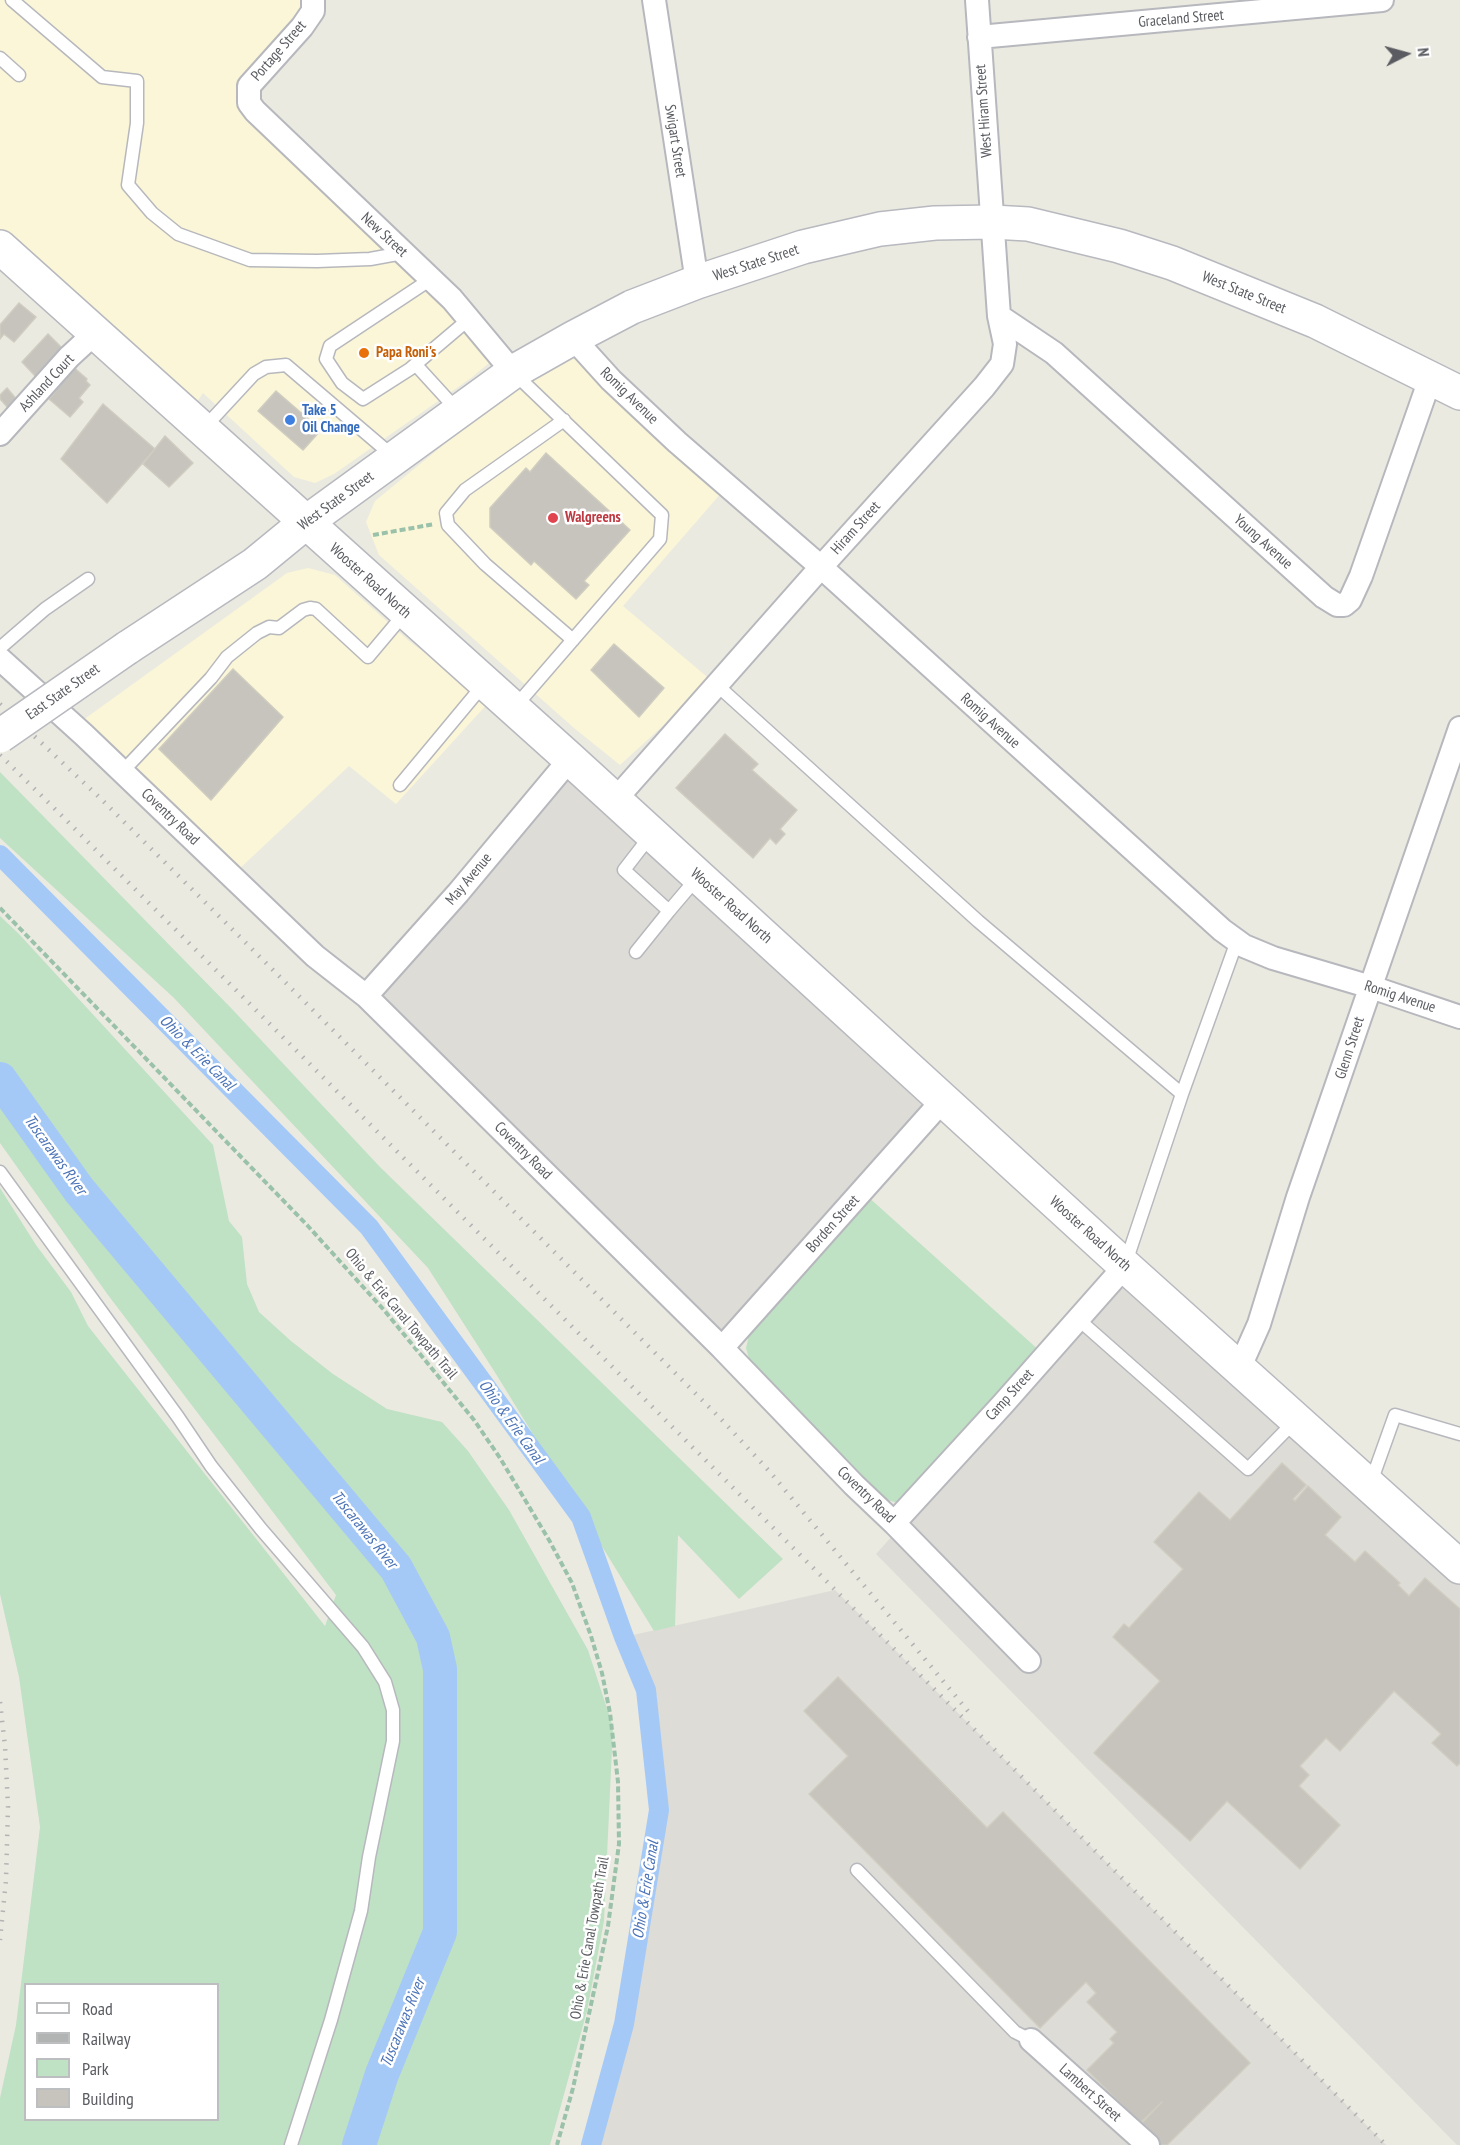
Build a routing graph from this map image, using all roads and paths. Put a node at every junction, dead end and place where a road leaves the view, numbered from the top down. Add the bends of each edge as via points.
1 (12, 0) edge
2 (313, 0) edge
3 (654, 0) edge
4 (977, 0) edge
5 (1382, 0) edge
6 (979, 37) junction
7 (0, 58) edge
8 (19, 75) dead end
9 (249, 103) joint
10 (992, 222) junction
11 (0, 247) edge
12 (403, 253) junction
13 (431, 279) junction
14 (697, 282) junction
15 (999, 316) junction
16 (469, 319) junction
17 (95, 333) junction
18 (573, 338) junction
19 (416, 365) junction
20 (513, 372) junction
21 (1430, 379) junction
22 (1460, 393) edge
23 (459, 412) junction
24 (564, 420) junction
25 (202, 430) junction
26 (0, 434) edge
27 (395, 458) junction
28 (448, 522) junction
29 (305, 523) junction
30 (373, 535) dead end
31 (821, 567) junction
32 (88, 579) dead end
33 (405, 612) junction
34 (573, 640) junction
35 (0, 648) edge
36 (127, 648) joint
37 (0, 659) edge
38 (485, 683) junction
39 (718, 686) junction
40 (513, 709) junction
41 (1460, 728) edge
42 (0, 736) edge
43 (570, 759) junction
44 (123, 771) junction
45 (400, 785) dead end
46 (615, 800) junction
47 (652, 834) junction
48 (698, 876) junction
49 (0, 908) edge
50 (669, 911) junction
51 (1237, 941) junction
52 (636, 952) dead end
53 (1371, 987) junction
54 (366, 996) junction
55 (1460, 1017) edge
56 (1182, 1094) junction
57 (943, 1100) junction
58 (0, 1172) edge
59 (1125, 1266) junction
60 (1078, 1318) junction
61 (722, 1348) junction
62 (1239, 1369) junction
63 (1296, 1420) junction
64 (1460, 1434) edge
65 (1370, 1486) junction
66 (894, 1522) junction
67 (1459, 1561) edge
68 (1029, 1661) dead end
69 (857, 1870) dead end
70 (1031, 2040) joint
71 (291, 2145) edge
72 (557, 2145) edge
73 (1148, 2145) edge

1 - 12 lane via 102,77 137,81 137,123 128,185 152,213 178,234 250,260 370,259
2 - 9 street, Portage Street via 313,11 302,27 249,86
3 - 14 street, Swigart Street
4 - 6 street, West Hiram Street
5 - 6 street, Graceland Street
6 - 10 street, West Hiram Street
7 - 8 lane
9 - 12 street, New Street
10 - 14 main road, West State Street via 880,229 803,247
10 - 15 street, Hiram Street
10 - 21 main road, West State Street via 1028,224 1172,263 1315,321
11 - 17 main road, Wooster Road North
12 - 13 street, New Street
13 - 16 street, New Street
13 - 19 lane via 330,346 326,359 342,383 363,399
14 - 18 main road, West State Street via 632,307
15 - 21 street, Young Avenue via 1054,353 1337,605 1350,600 1361,576
15 - 31 street, Hiram Street via 1005,344 1002,364
16 - 19 lane
16 - 20 street, New Street
17 - 25 main road, Wooster Road North
17 - 26 street, Ashland Court
18 - 20 main road, West State Street
18 - 31 street, Romig Avenue via 677,442
19 - 23 lane
20 - 23 main road, West State Street
20 - 24 lane
21 - 22 main road, West State Street
23 - 27 main road, West State Street
24 - 28 lane via 465,490 446,513
24 - 34 lane via 662,515 660,539
25 - 27 lane via 254,374 266,367 286,365
25 - 29 main road, Wooster Road North
27 - 29 main road, West State Street
28 - 30 path
28 - 34 lane via 485,564
29 - 33 main road, Wooster Road North
29 - 36 main road, West State Street via 255,564
31 - 39 street, Hiram Street
31 - 51 street, Romig Avenue
32 - 35 lane
33 - 38 main road, Wooster Road North
33 - 44 lane via 368,657 316,609 303,610 279,628 269,627 257,633 227,657
34 - 40 lane
36 - 42 main road, East State Street, bridge
37 - 44 street, Coventry Road
38 - 40 main road, Wooster Road North
38 - 45 lane
39 - 46 street, Hiram Street
39 - 56 lane via 978,921
40 - 43 main road, Wooster Road North
41 - 53 street, Glenn Street
43 - 46 main road, Wooster Road North
43 - 54 street, May Avenue
44 - 54 street, Coventry Road via 315,956
46 - 47 main road, Wooster Road North
47 - 48 main road, Wooster Road North
47 - 50 lane via 624,870
48 - 50 lane
48 - 57 main road, Wooster Road North
49 - 72 path, Ohio & Erie Canal Towpath Trail via 332,1251 384,1311 474,1420 525,1497 572,1583 591,1635 610,1713 618,1782 619,1844 608,1926
50 - 52 lane
51 - 53 street, Romig Avenue via 1273,958
51 - 56 lane
53 - 55 street, Romig Avenue
53 - 62 street, Glenn Street via 1258,1324
54 - 61 street, Coventry Road
56 - 59 lane
57 - 59 main road, Wooster Road North
57 - 61 street, Borden Street
58 - 71 lane via 211,1466 363,1647 385,1682 393,1710 393,1741 361,1911
59 - 60 street, Camp Street
59 - 62 main road, Wooster Road North
60 - 63 lane via 1248,1469
60 - 66 street, Camp Street
61 - 66 street, Coventry Road
62 - 63 main road, Wooster Road North
63 - 65 main road, Wooster Road North
64 - 65 lane via 1395,1415
65 - 67 main road, Wooster Road North
66 - 68 street, Coventry Road
69 - 70 lane via 1016,2032
70 - 73 street, Lambert Street

